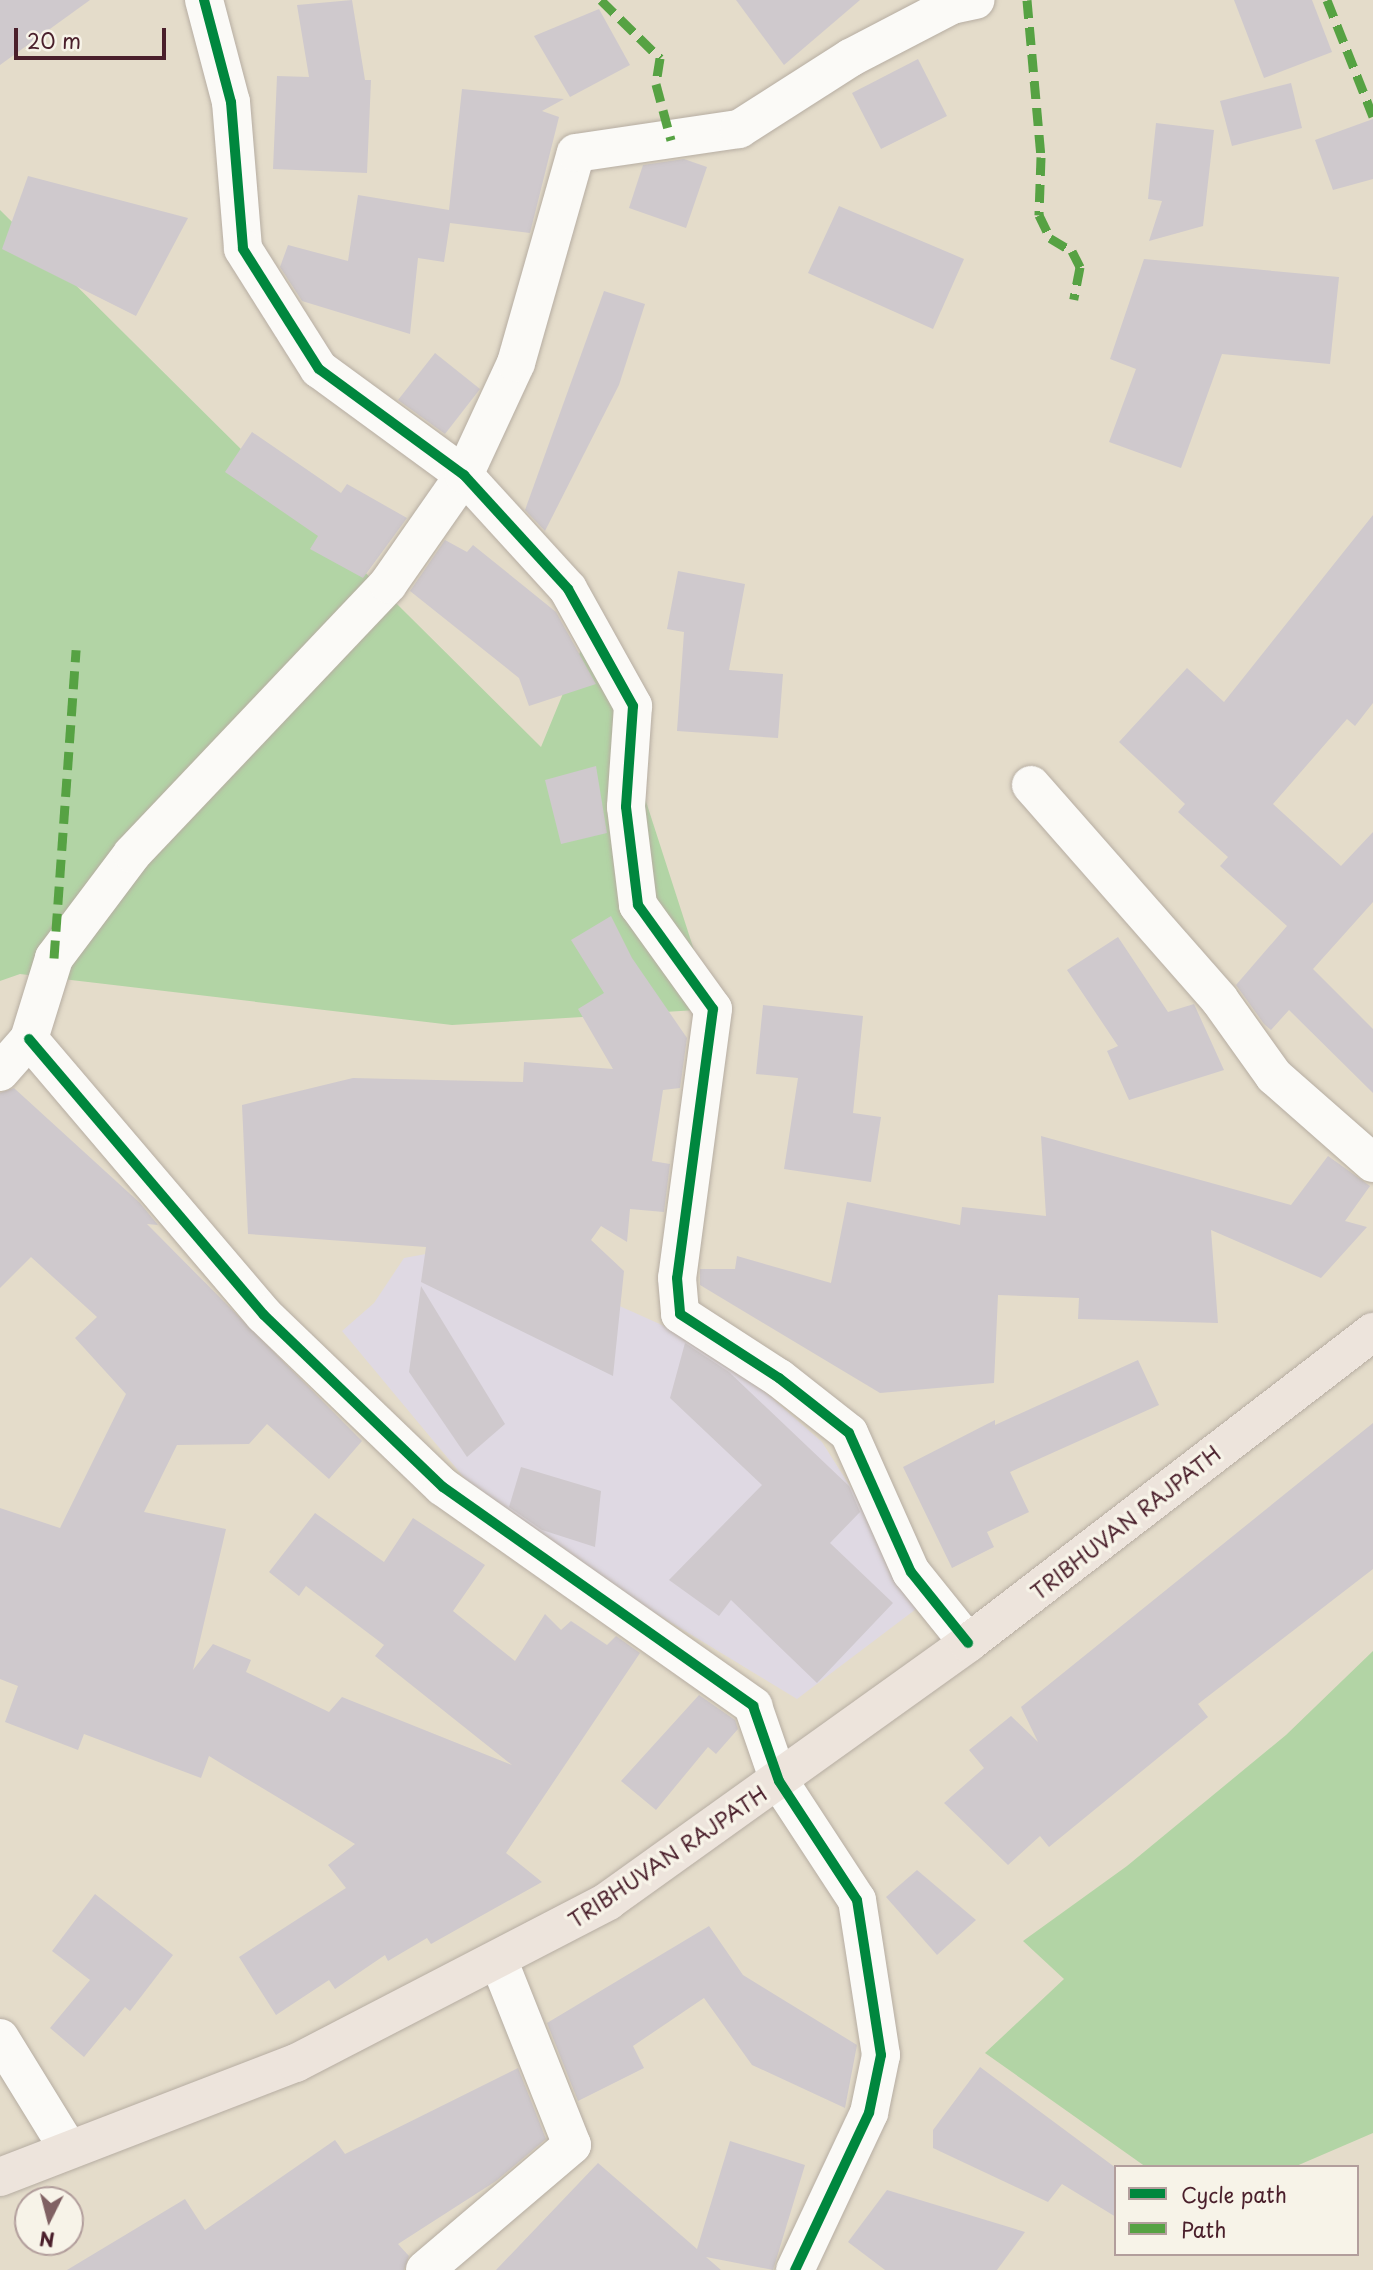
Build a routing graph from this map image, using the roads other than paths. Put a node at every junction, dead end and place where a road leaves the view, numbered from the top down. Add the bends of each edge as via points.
1 (204, 0) edge
2 (975, 0) edge
3 (464, 475) junction
4 (1031, 785) dead end
5 (29, 1039) junction
6 (0, 1072) edge
7 (1373, 1163) edge
8 (1373, 1332) edge
9 (968, 1643) junction
10 (779, 1781) junction
11 (499, 1962) junction
12 (0, 2038) edge
13 (67, 2147) junction
14 (0, 2162) edge
15 (0, 2177) edge
16 (425, 2270) edge
17 (795, 2270) edge

1 - 3 street via 231,102 243,248 319,369
2 - 3 street via 952,5 850,58 739,129 576,153 516,363
3 - 5 street via 388,584 132,854 54,958
3 - 9 street via 568,589 633,706 626,807 638,905 713,1009 677,1278 680,1314 779,1378 849,1433 911,1572
4 - 7 street via 1219,999 1274,1076
5 - 6 street
5 - 10 street via 264,1315 443,1487 753,1706
8 - 9 highway, TRIBHUVAN RAJPATH
9 - 10 highway, TRIBHUVAN RAJPATH
10 - 11 highway, TRIBHUVAN RAJPATH via 608,1901
10 - 17 street via 857,1900 881,2055 869,2113
11 - 13 highway, TRIBHUVAN RAJPATH via 296,2063
11 - 16 street via 572,2145
12 - 13 street
13 - 14 highway, TRIBHUVAN RAJPATH
13 - 15 highway, TRIBHUVAN RAJPATH

